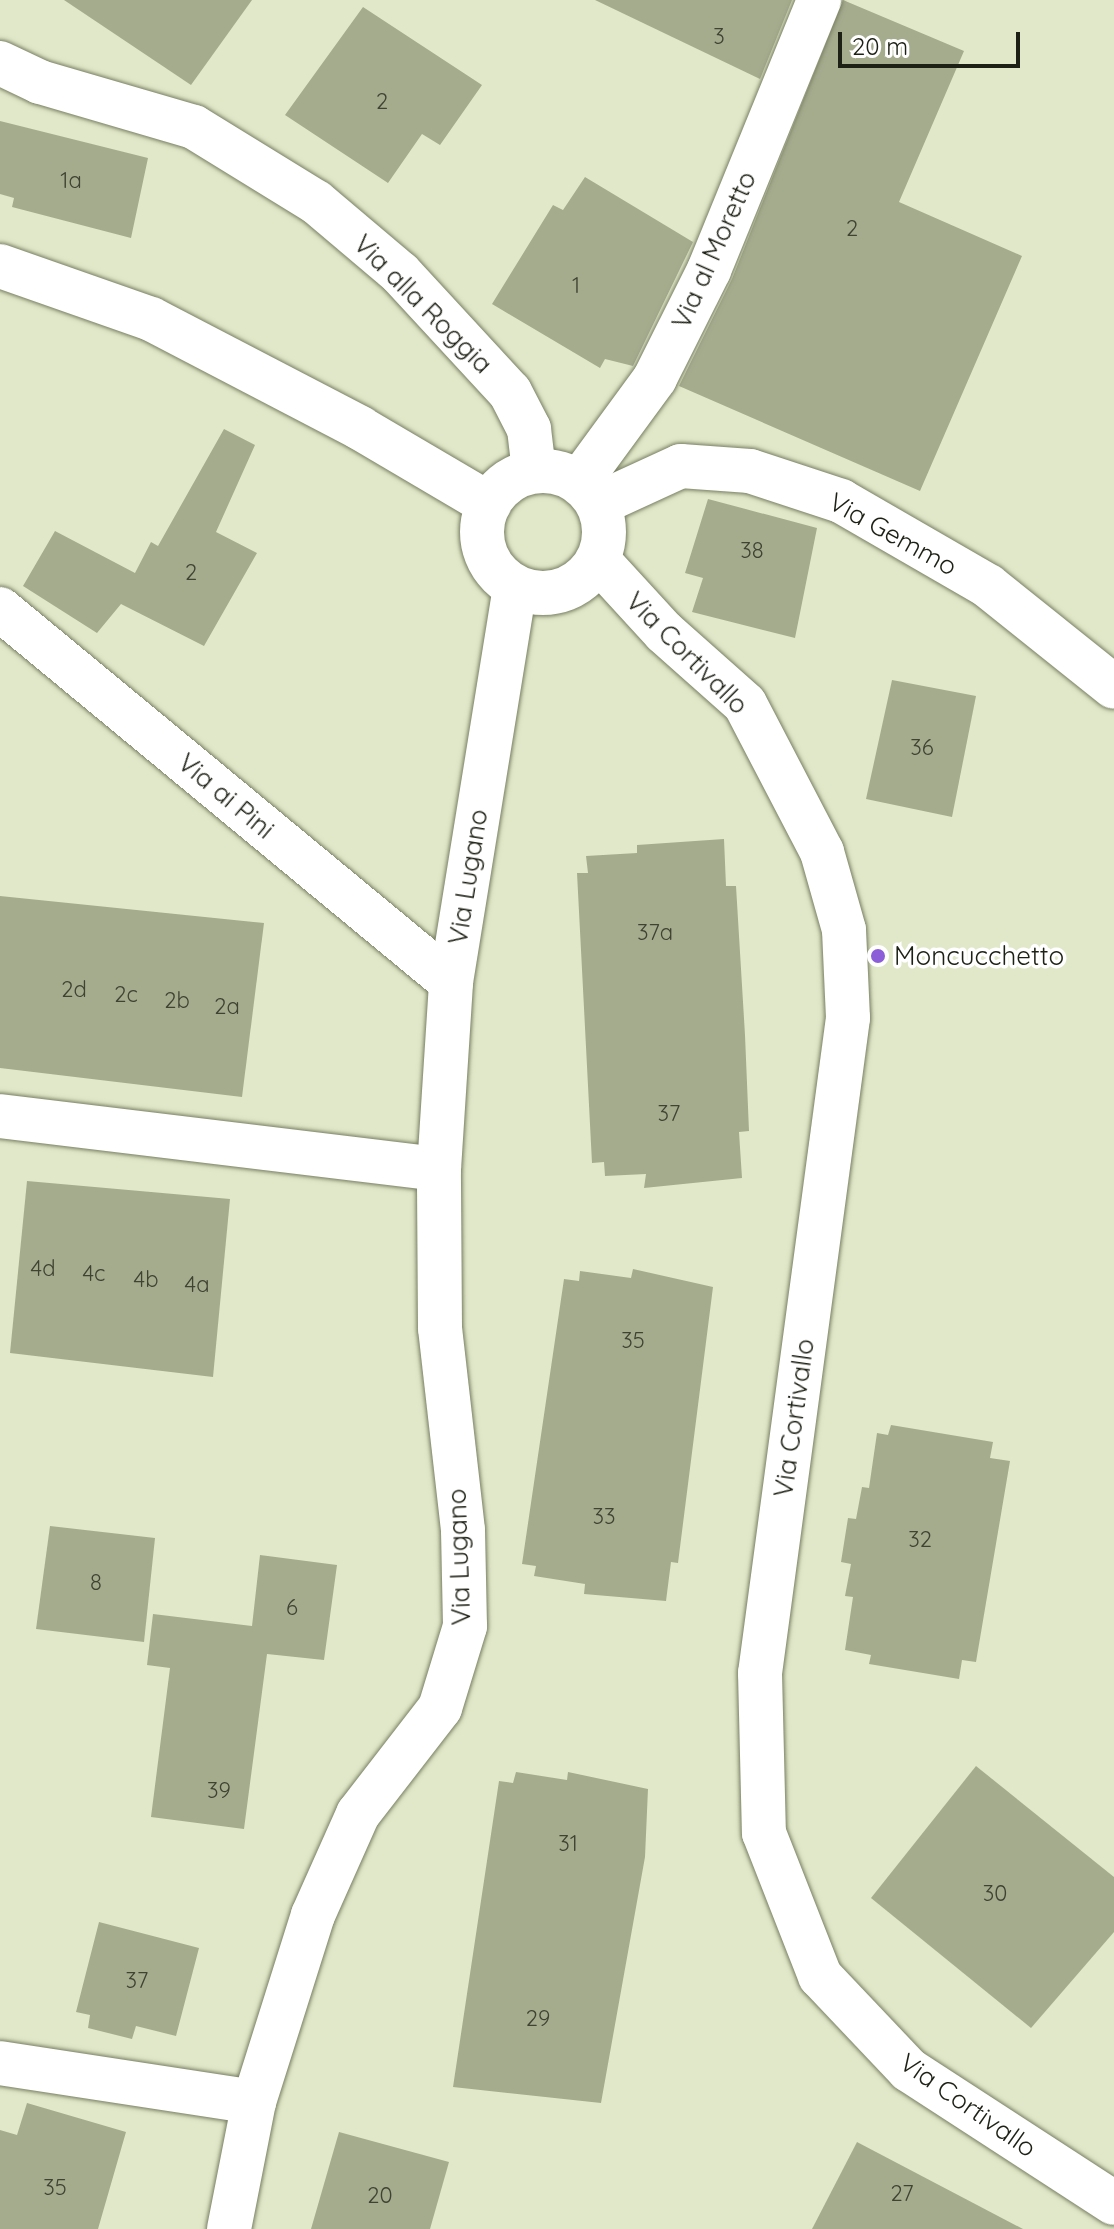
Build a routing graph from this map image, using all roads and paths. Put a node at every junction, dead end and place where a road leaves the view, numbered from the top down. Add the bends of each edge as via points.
1 (819, 0) edge
2 (0, 63) edge
3 (0, 266) edge
4 (534, 471) junction
5 (588, 493) junction
6 (489, 504) junction
7 (598, 560) junction
8 (515, 587) junction
9 (0, 609) edge
10 (1114, 687) edge
11 (451, 982) junction
12 (0, 1116) edge
13 (439, 1169) junction
14 (0, 2063) edge
15 (254, 2102) junction
16 (1114, 2203) edge
17 (229, 2229) edge

1 - 5 street, Via al Moretto via 695,297
2 - 4 street, Via alla Roggia via 40,82 194,127 316,202 400,273 510,392 529,429
3 - 6 street via 151,319 374,435
4 - 5 street
4 - 6 street via 515,477
5 - 7 street via 604,542
5 - 10 street, Via Gemmo via 681,466 750,471 841,501 988,586
6 - 8 street via 482,522 488,560
7 - 8 street via 587,576 553,593
7 - 16 street, Via Cortivallo via 664,632 745,704 822,852 844,930 848,1018 760,1673 764,1833 820,1976 909,2070
8 - 11 street, Via Lugano
9 - 11 street, Via ai Pini
11 - 13 street, Via Lugano
12 - 13 street
13 - 15 street, Via Lugano via 440,1328 463,1530 465,1626 440,1708 358,1814 332,1872
14 - 15 street
15 - 17 street, Via Lugano

